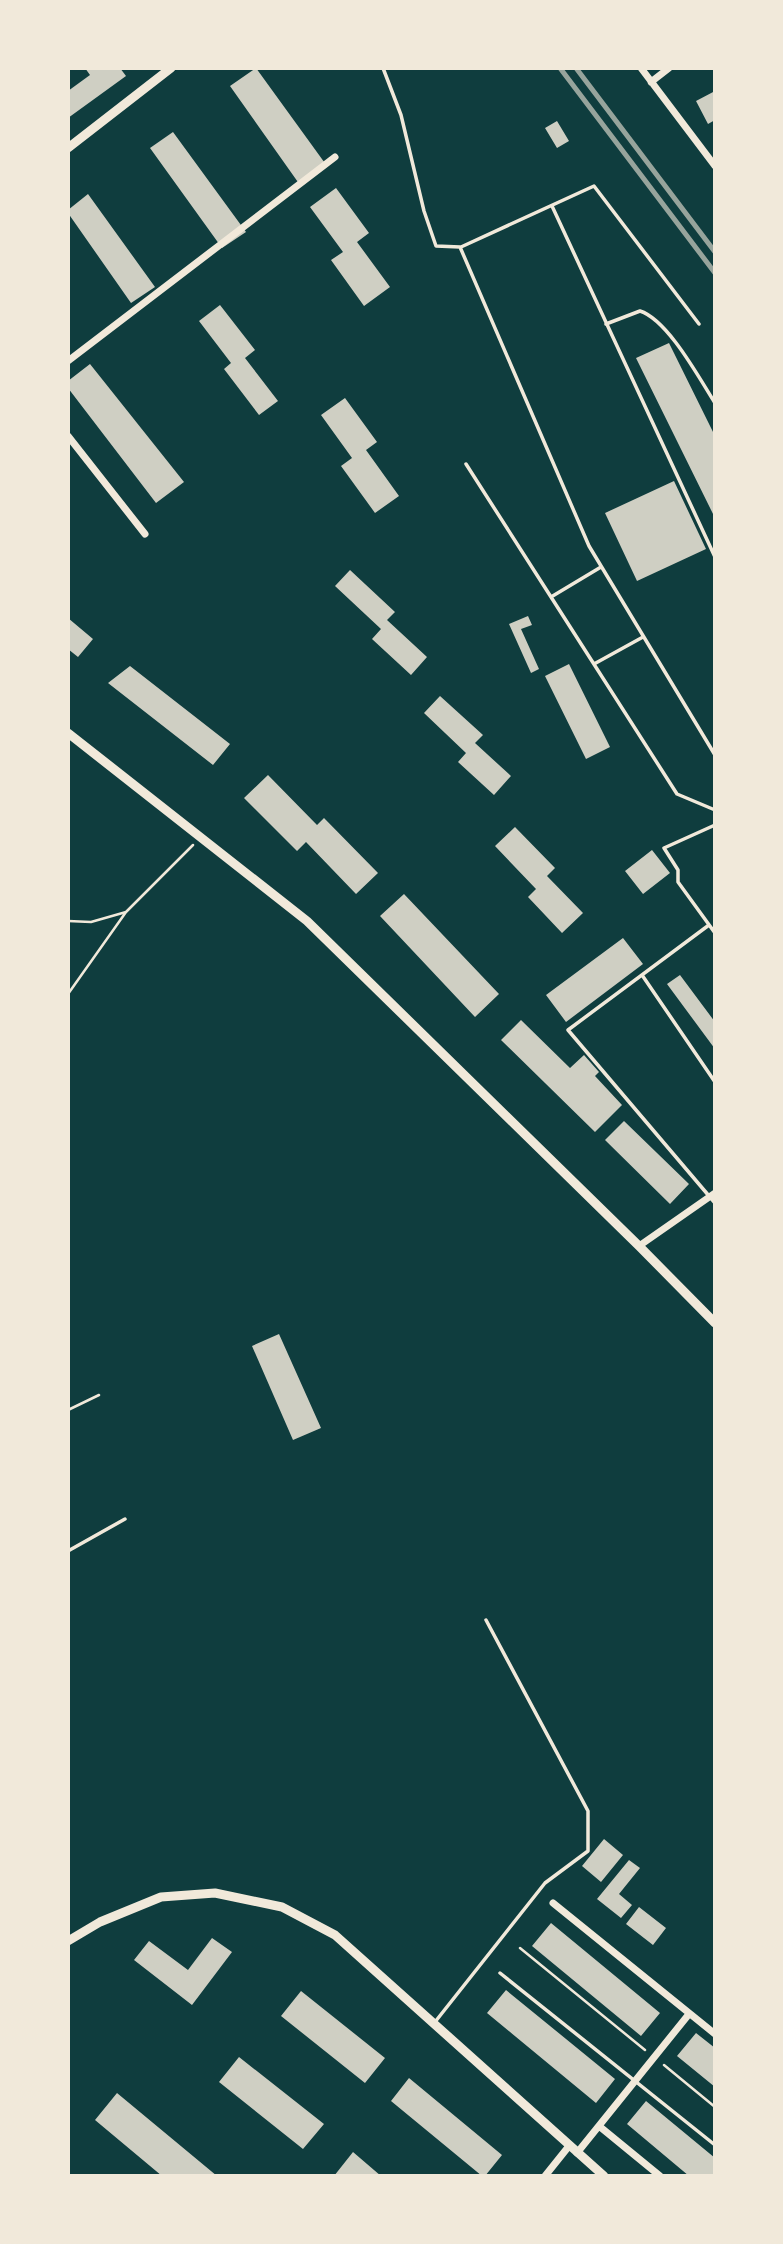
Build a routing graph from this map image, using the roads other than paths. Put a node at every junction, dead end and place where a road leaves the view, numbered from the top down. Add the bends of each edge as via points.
1 (172, 68) edge
2 (383, 68) edge
3 (641, 68) edge
4 (669, 68) edge
5 (651, 82) junction
6 (68, 148) edge
7 (335, 157) dead end
8 (715, 166) edge
9 (552, 206) junction
10 (460, 247) junction
11 (606, 324) junction
12 (699, 324) dead end
13 (68, 361) edge
14 (715, 403) edge
15 (68, 436) edge
16 (466, 464) dead end
17 (145, 534) dead end
18 (715, 557) edge
19 (601, 567) junction
20 (551, 597) junction
21 (643, 637) junction
22 (594, 664) junction
23 (68, 733) edge
24 (715, 755) edge
25 (715, 810) edge
26 (715, 825) edge
27 (709, 925) junction
28 (715, 933) edge
29 (642, 975) junction
30 (715, 1082) edge
31 (713, 1197) edge
32 (639, 1246) junction
33 (715, 1324) edge
34 (125, 1519) dead end
35 (68, 1551) edge
36 (486, 1620) dead end
37 (553, 1903) dead end
38 (68, 1941) edge
39 (500, 1973) dead end
40 (690, 2014) junction
41 (433, 2024) junction
42 (715, 2034) edge
43 (635, 2081) junction
44 (599, 2126) junction
45 (715, 2145) edge
46 (569, 2146) junction
47 (577, 2153) junction
48 (545, 2176) edge
49 (604, 2176) edge
50 (660, 2176) edge

1 - 6 street
2 - 10 lane via 401,115 436,246
3 - 5 street
4 - 5 street
5 - 8 street
7 - 13 street
9 - 10 lane
9 - 11 lane
9 - 12 lane via 594,186
10 - 19 lane
11 - 14 lane via 640,311 648,313 677,343
11 - 18 lane
15 - 17 street
16 - 20 lane
19 - 20 lane
19 - 21 lane
20 - 22 lane
21 - 22 lane
21 - 24 lane
22 - 25 lane via 677,794
23 - 32 street via 307,921
26 - 27 lane via 664,848 678,870 678,882
27 - 28 lane
27 - 29 lane
29 - 30 lane
29 - 31 lane via 568,1030
31 - 32 street
32 - 33 street
34 - 35 lane
36 - 41 lane via 588,1811 588,1851 545,1883
37 - 40 street
38 - 41 street via 161,1897 215,1893 282,1907 335,1935
39 - 43 lane
40 - 42 street
40 - 43 street
41 - 46 street
43 - 44 street
43 - 45 lane
44 - 47 street
44 - 50 street
46 - 47 street
46 - 48 street
47 - 49 street

